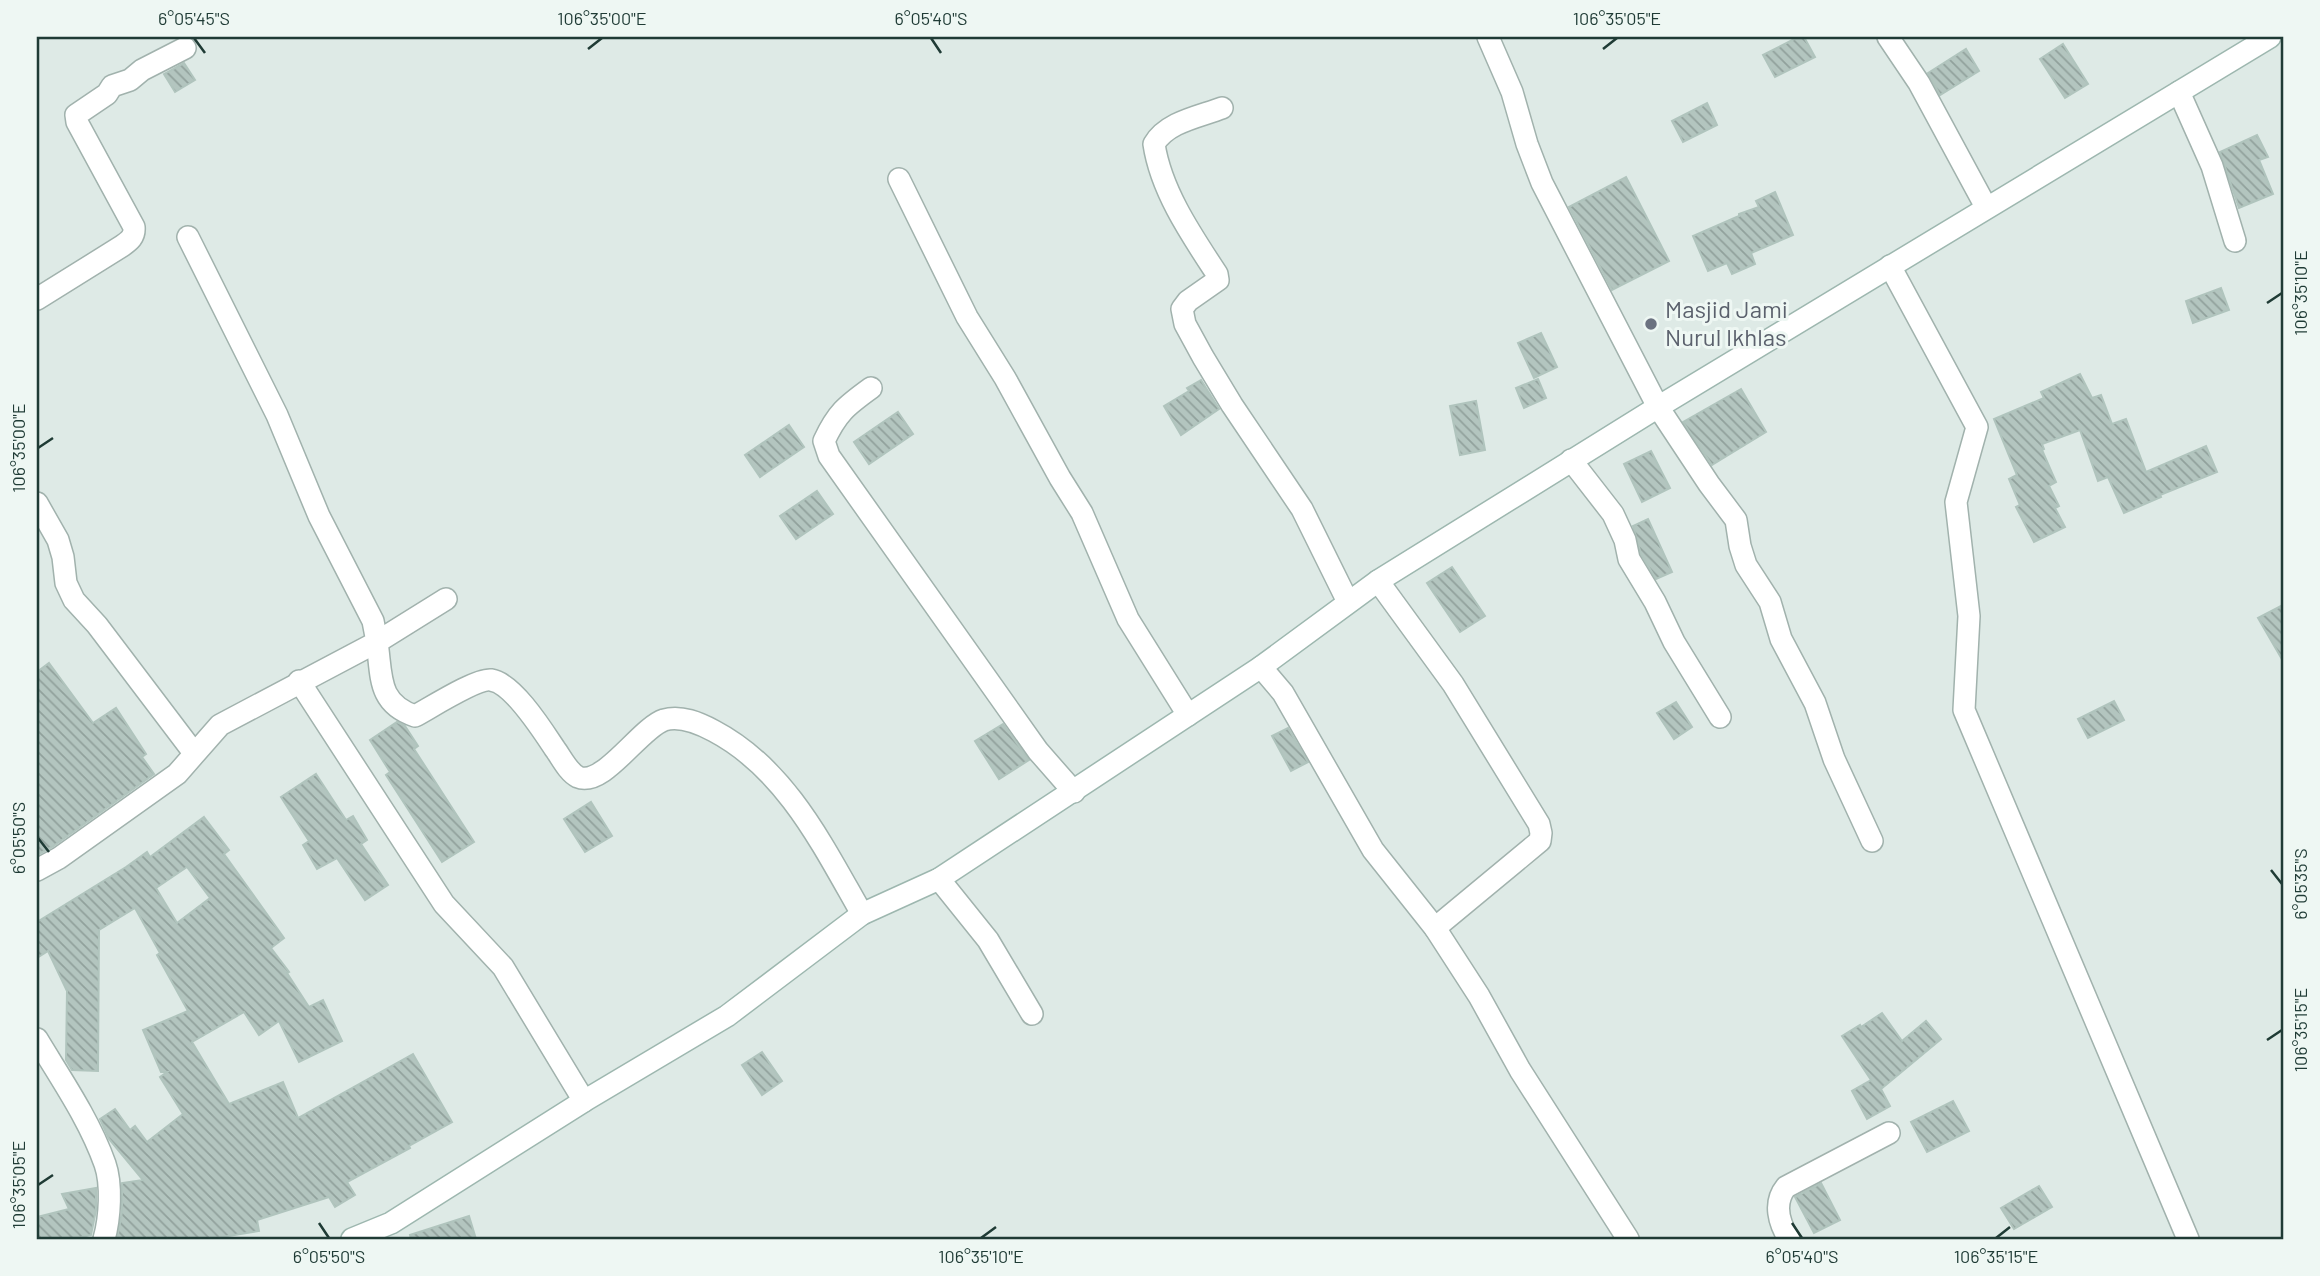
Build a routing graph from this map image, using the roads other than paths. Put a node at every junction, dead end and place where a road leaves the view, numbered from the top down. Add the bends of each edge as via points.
1 (1488, 37) edge
2 (1888, 37) edge
3 (2270, 37) edge
4 (185, 48) dead end
5 (2179, 92) junction
6 (1222, 108) dead end
7 (899, 179) dead end
8 (1986, 207) junction
9 (188, 237) dead end
10 (2235, 241) dead end
11 (1890, 266) junction
12 (37, 299) edge
13 (871, 388) dead end
14 (1658, 407) junction
15 (1571, 460) junction
16 (37, 503) edge
17 (1378, 581) junction
18 (446, 599) dead end
19 (1348, 602) junction
20 (377, 642) junction
21 (1261, 667) junction
22 (299, 681) junction
23 (1188, 715) junction
24 (1720, 717) dead end
25 (194, 753) junction
26 (1074, 792) junction
27 (1872, 841) dead end
28 (37, 870) edge
29 (939, 880) junction
30 (862, 914) junction
31 (1435, 928) junction
32 (1032, 1014) dead end
33 (37, 1039) edge
34 (584, 1101) junction
35 (1889, 1133) dead end
36 (104, 1239) edge
37 (352, 1239) edge
38 (1628, 1239) edge
39 (1789, 1239) edge
40 (2188, 1239) edge

1 - 14 street via 1542,183
2 - 8 street via 1919,83
3 - 5 street
4 - 12 street via 112,86 76,115 135,232 122,247
5 - 8 street
5 - 10 street via 2212,166
6 - 19 street via 1170,127 1154,144 1185,225 1217,274 1217,280 1182,309 1185,324 1232,405 1302,509
7 - 23 street via 967,317 1082,513 1128,619
8 - 11 street
9 - 20 street via 277,415 319,516 373,621
11 - 14 street
11 - 40 street via 1977,427 1956,502 1969,616 1964,710
13 - 26 street via 843,409 831,426 824,441 830,456 1038,751
14 - 15 street
14 - 27 street via 1736,520 1746,565 1770,602 1780,639 1815,703 1833,759
15 - 17 street
15 - 24 street via 1614,514 1629,559
16 - 25 street via 58,541 66,583 75,600
17 - 19 street
17 - 31 street via 1453,684 1541,833 1540,841
18 - 20 street
19 - 21 street
20 - 22 street
20 - 30 street via 384,695 401,711 415,716 474,683 491,680 508,688 572,773 581,778 603,772 664,720 694,720 726,737 785,789
21 - 23 street
21 - 31 street via 1283,693 1373,850
22 - 25 street via 219,725
22 - 34 street via 444,904 503,967
23 - 26 street
25 - 28 street via 153,792
26 - 29 street
29 - 30 street
29 - 32 street via 988,940
30 - 34 street via 727,1016
31 - 38 street
33 - 36 street via 80,1110 106,1166 109,1219
34 - 37 street via 391,1223
35 - 39 street via 1786,1187 1779,1195 1778,1211

